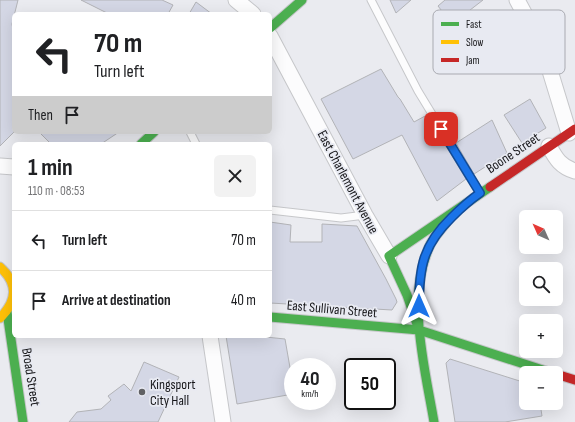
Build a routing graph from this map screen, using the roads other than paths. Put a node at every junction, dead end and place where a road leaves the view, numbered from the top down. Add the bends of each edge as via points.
1 (236, 0) edge
2 (302, 0) edge
3 (371, 0) edge
4 (517, 0) edge
5 (522, 10) edge
6 (251, 12) edge
7 (272, 26) edge
8 (272, 40) edge
9 (552, 74) edge
10 (572, 131) edge
11 (152, 134) edge
12 (143, 142) edge
13 (549, 146) junction
14 (0, 166) edge
15 (12, 167) edge
16 (575, 172) edge
17 (480, 193) junction
18 (468, 202) junction
19 (272, 210) edge
20 (365, 215) junction
21 (388, 256) junction
22 (5, 268) edge
23 (12, 282) edge
24 (12, 300) edge
25 (3, 315) edge
26 (272, 317) edge
27 (419, 330) junction
28 (210, 338) edge
29 (530, 366) edge
30 (563, 376) edge
31 (575, 380) edge
32 (23, 422) edge
33 (223, 422) edge
34 (434, 422) edge

1 - 6 street
2 - 7 main road
3 - 17 lane via 418,91
4 - 5 street
8 - 20 street, East Charlemont Avenue
9 - 10 street
10 - 13 main road, Boone Street
11 - 12 main road
13 - 16 street via 558,162
13 - 17 main road, Boone Street
14 - 15 street
17 - 18 main road, Boone Street
18 - 21 main road, Boone Street
18 - 27 main road via 444,225 427,249 419,282
19 - 20 lane via 341,218
20 - 21 street, East Charlemont Avenue
21 - 27 main road, East Charlemont Avenue via 407,295
22 - 23 main road
24 - 25 main road
25 - 32 main road, Broad Street
26 - 27 main road, East Sullivan Street
27 - 29 main road, East Sullivan Street
27 - 34 main road
28 - 33 street
30 - 31 main road

